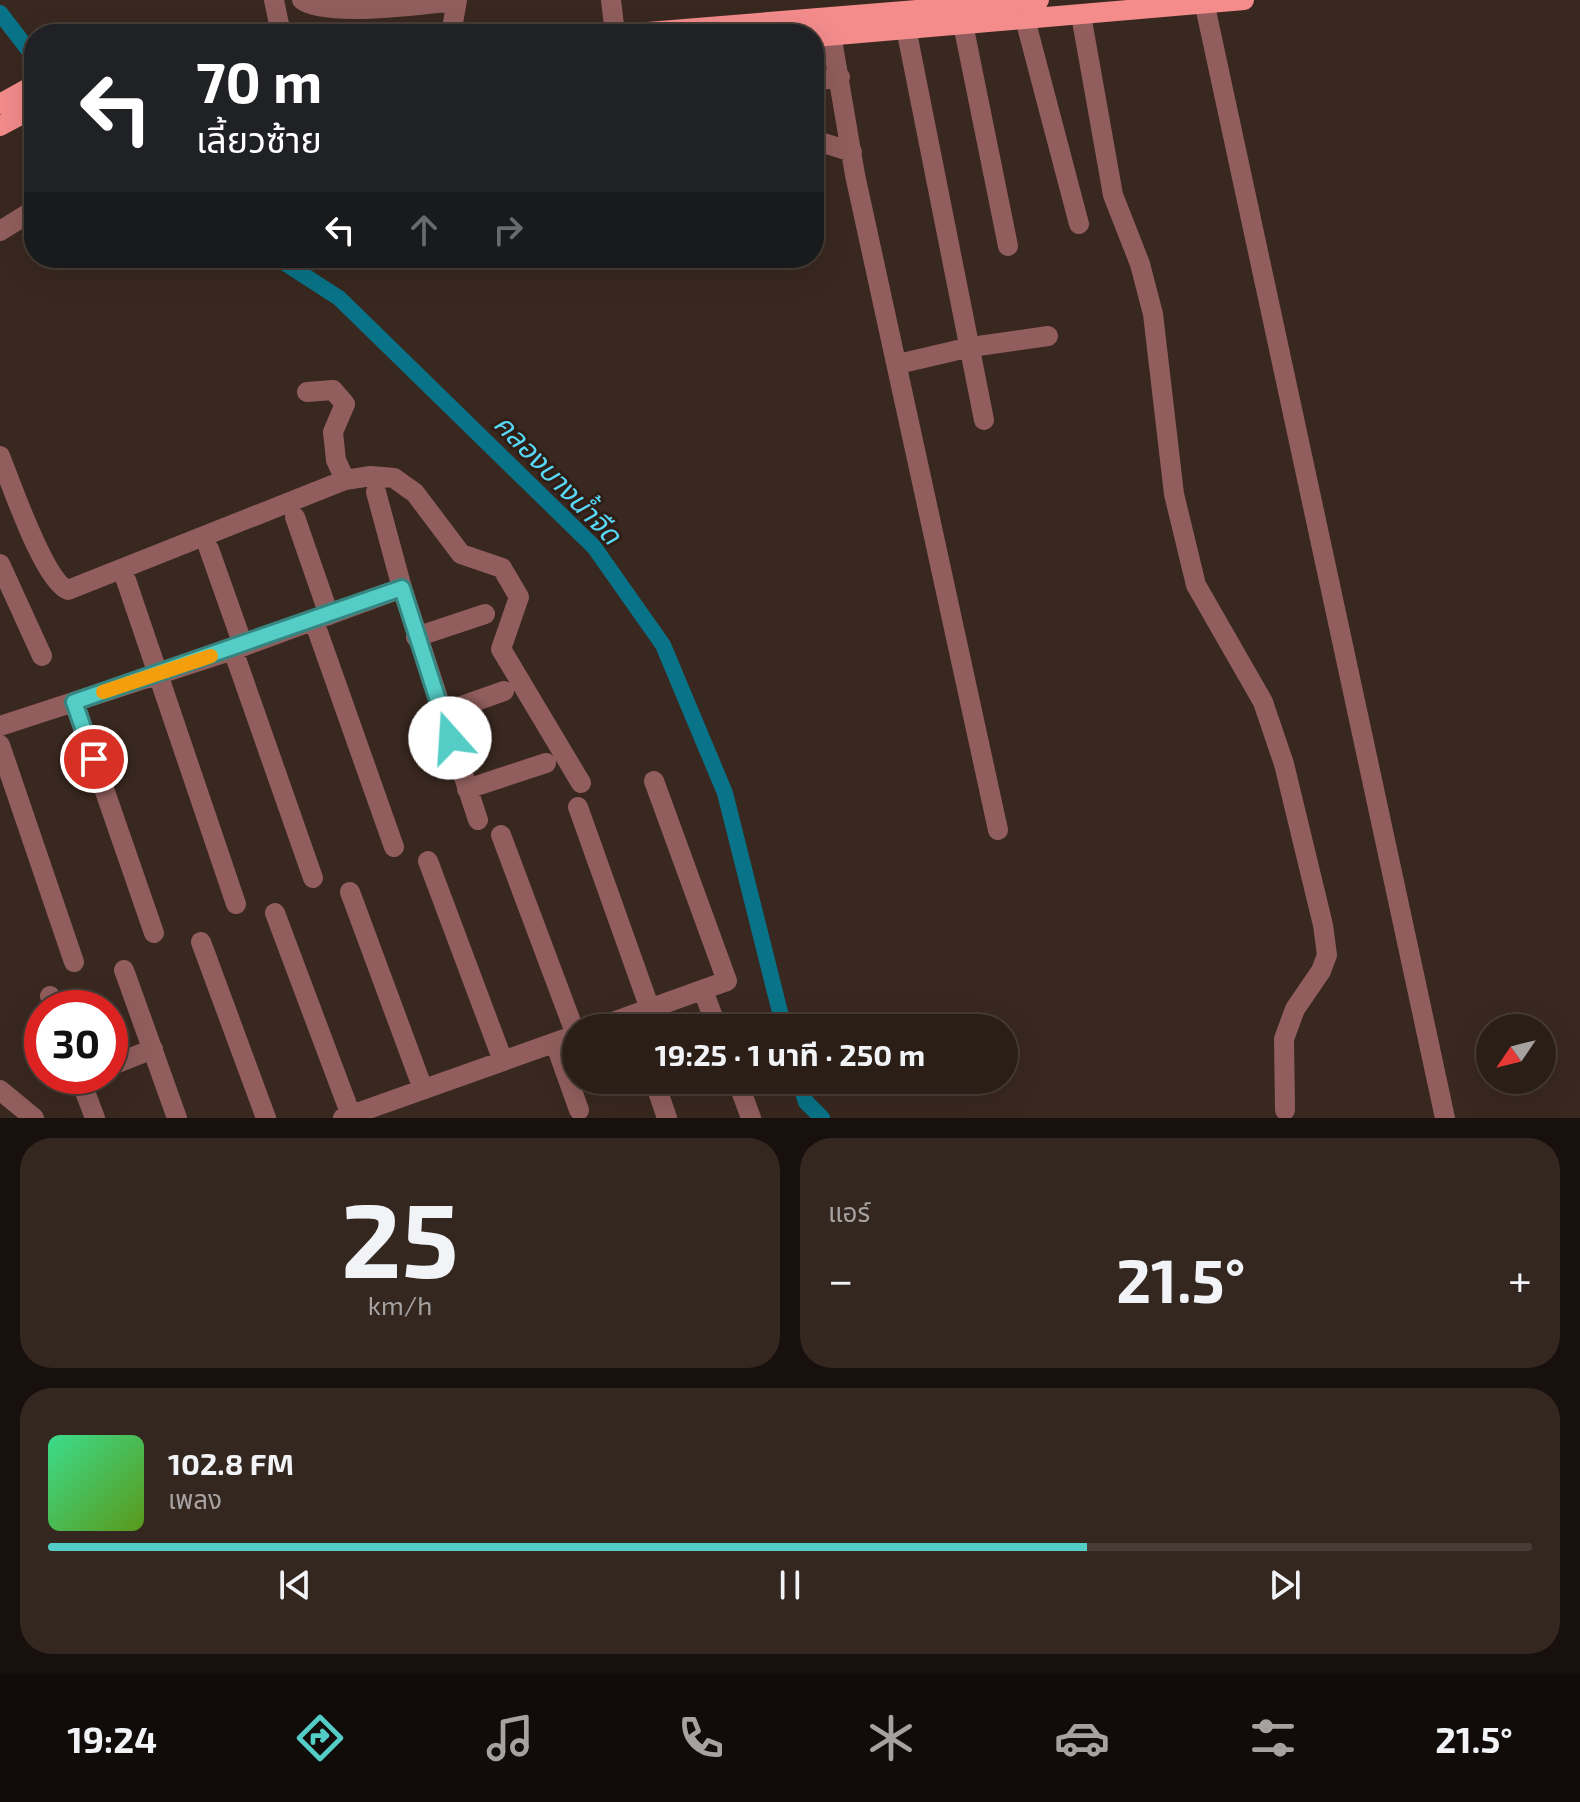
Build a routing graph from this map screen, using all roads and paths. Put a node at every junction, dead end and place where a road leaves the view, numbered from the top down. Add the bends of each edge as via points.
1 (274, 0) edge
2 (302, 0) edge
3 (456, 0) edge
4 (611, 0) edge
5 (1039, 0) edge
6 (1244, 0) edge
7 (1005, 2) edge
8 (1204, 3) edge
9 (889, 6) edge
10 (1081, 15) junction
11 (1025, 19) junction
12 (824, 22) edge
13 (279, 24) edge
14 (452, 24) edge
15 (614, 24) edge
16 (790, 24) edge
17 (963, 24) junction
18 (906, 28) junction
19 (840, 77) junction
20 (824, 79) edge
21 (24, 91) edge
22 (0, 104) edge
23 (24, 113) edge
24 (0, 126) edge
25 (824, 143) edge
26 (852, 152) junction
27 (24, 216) edge
28 (1079, 224) dead end
29 (0, 231) edge
30 (1008, 246) dead end
31 (1048, 336) dead end
32 (971, 347) junction
33 (898, 364) junction
34 (307, 392) dead end
35 (984, 420) dead end
36 (0, 456) edge
37 (345, 480) junction
38 (376, 492) dead end
39 (295, 517) dead end
40 (209, 549) dead end
41 (0, 564) edge
42 (126, 580) dead end
43 (402, 588) junction
44 (485, 614) dead end
45 (321, 618) junction
46 (416, 637) junction
47 (238, 647) junction
48 (42, 656) dead end
49 (156, 674) junction
50 (504, 691) dead end
51 (74, 702) junction
52 (442, 713) junction
53 (0, 726) edge
54 (0, 745) edge
55 (546, 763) dead end
56 (654, 781) dead end
57 (581, 783) dead end
58 (467, 789) junction
59 (578, 807) dead end
60 (478, 820) dead end
61 (998, 830) dead end
62 (501, 835) dead end
63 (394, 847) dead end
64 (428, 861) dead end
65 (313, 878) dead end
66 (350, 892) dead end
67 (236, 904) dead end
68 (275, 913) dead end
69 (154, 933) dead end
70 (201, 942) dead end
71 (74, 962) dead end
72 (124, 970) dead end
73 (703, 990) junction
74 (568, 1014) edge
75 (637, 1014) edge
76 (645, 1014) edge
77 (712, 1014) edge
78 (562, 1040) edge
79 (555, 1043) junction
80 (153, 1049) junction
81 (128, 1059) edge
82 (503, 1061) junction
83 (423, 1089) junction
84 (0, 1090) edge
85 (87, 1094) edge
86 (659, 1094) edge
87 (742, 1094) edge
88 (579, 1110) dead end
89 (1285, 1110) dead end
90 (349, 1117) edge
91 (34, 1118) edge
92 (95, 1118) edge
93 (177, 1118) edge
94 (266, 1118) edge
95 (667, 1118) edge
96 (751, 1118) edge
97 (1445, 1118) edge

1 - 13 street
2 - 3 street via 378,8
3 - 14 street
4 - 15 street
5 - 7 main road
6 - 8 main road
7 - 9 main road
8 - 10 main road
8 - 97 street
9 - 12 main road
10 - 11 main road
10 - 89 street via 1113,195 1153,314 1174,494 1196,585 1263,702 1284,764 1323,925 1327,955 1284,1039
11 - 17 main road
11 - 28 street
12 - 16 main road
12 - 18 main road
12 - 19 street
17 - 18 main road
17 - 30 street
18 - 32 street
19 - 20 street
19 - 26 street
21 - 22 main road
23 - 24 main road
25 - 26 street
26 - 33 street
27 - 29 street
31 - 32 street
32 - 33 street
32 - 35 street
33 - 61 street
34 - 37 street via 333,390 345,404 333,432
36 - 37 street via 49,570 68,590
37 - 57 street via 394,478 415,493 461,554 502,568 519,597 501,649
38 - 43 street
39 - 45 street
40 - 47 street
41 - 48 street
42 - 49 street
43 - 45 street
43 - 46 street
44 - 46 street
45 - 47 street
45 - 63 street
46 - 52 street
47 - 49 street
47 - 65 street
49 - 51 street
49 - 67 street
50 - 52 street
51 - 53 street
51 - 69 street
52 - 58 street
54 - 71 street
55 - 58 street
56 - 73 street via 727,981
58 - 60 street
59 - 75 street
62 - 74 street
64 - 82 street
66 - 83 street
68 - 90 street
70 - 94 street
72 - 80 street
73 - 76 street
73 - 77 street
78 - 79 street
79 - 82 street
79 - 88 street
80 - 81 street
80 - 93 street
82 - 83 street
83 - 90 street
84 - 91 street
85 - 92 street
86 - 95 street
87 - 96 street

